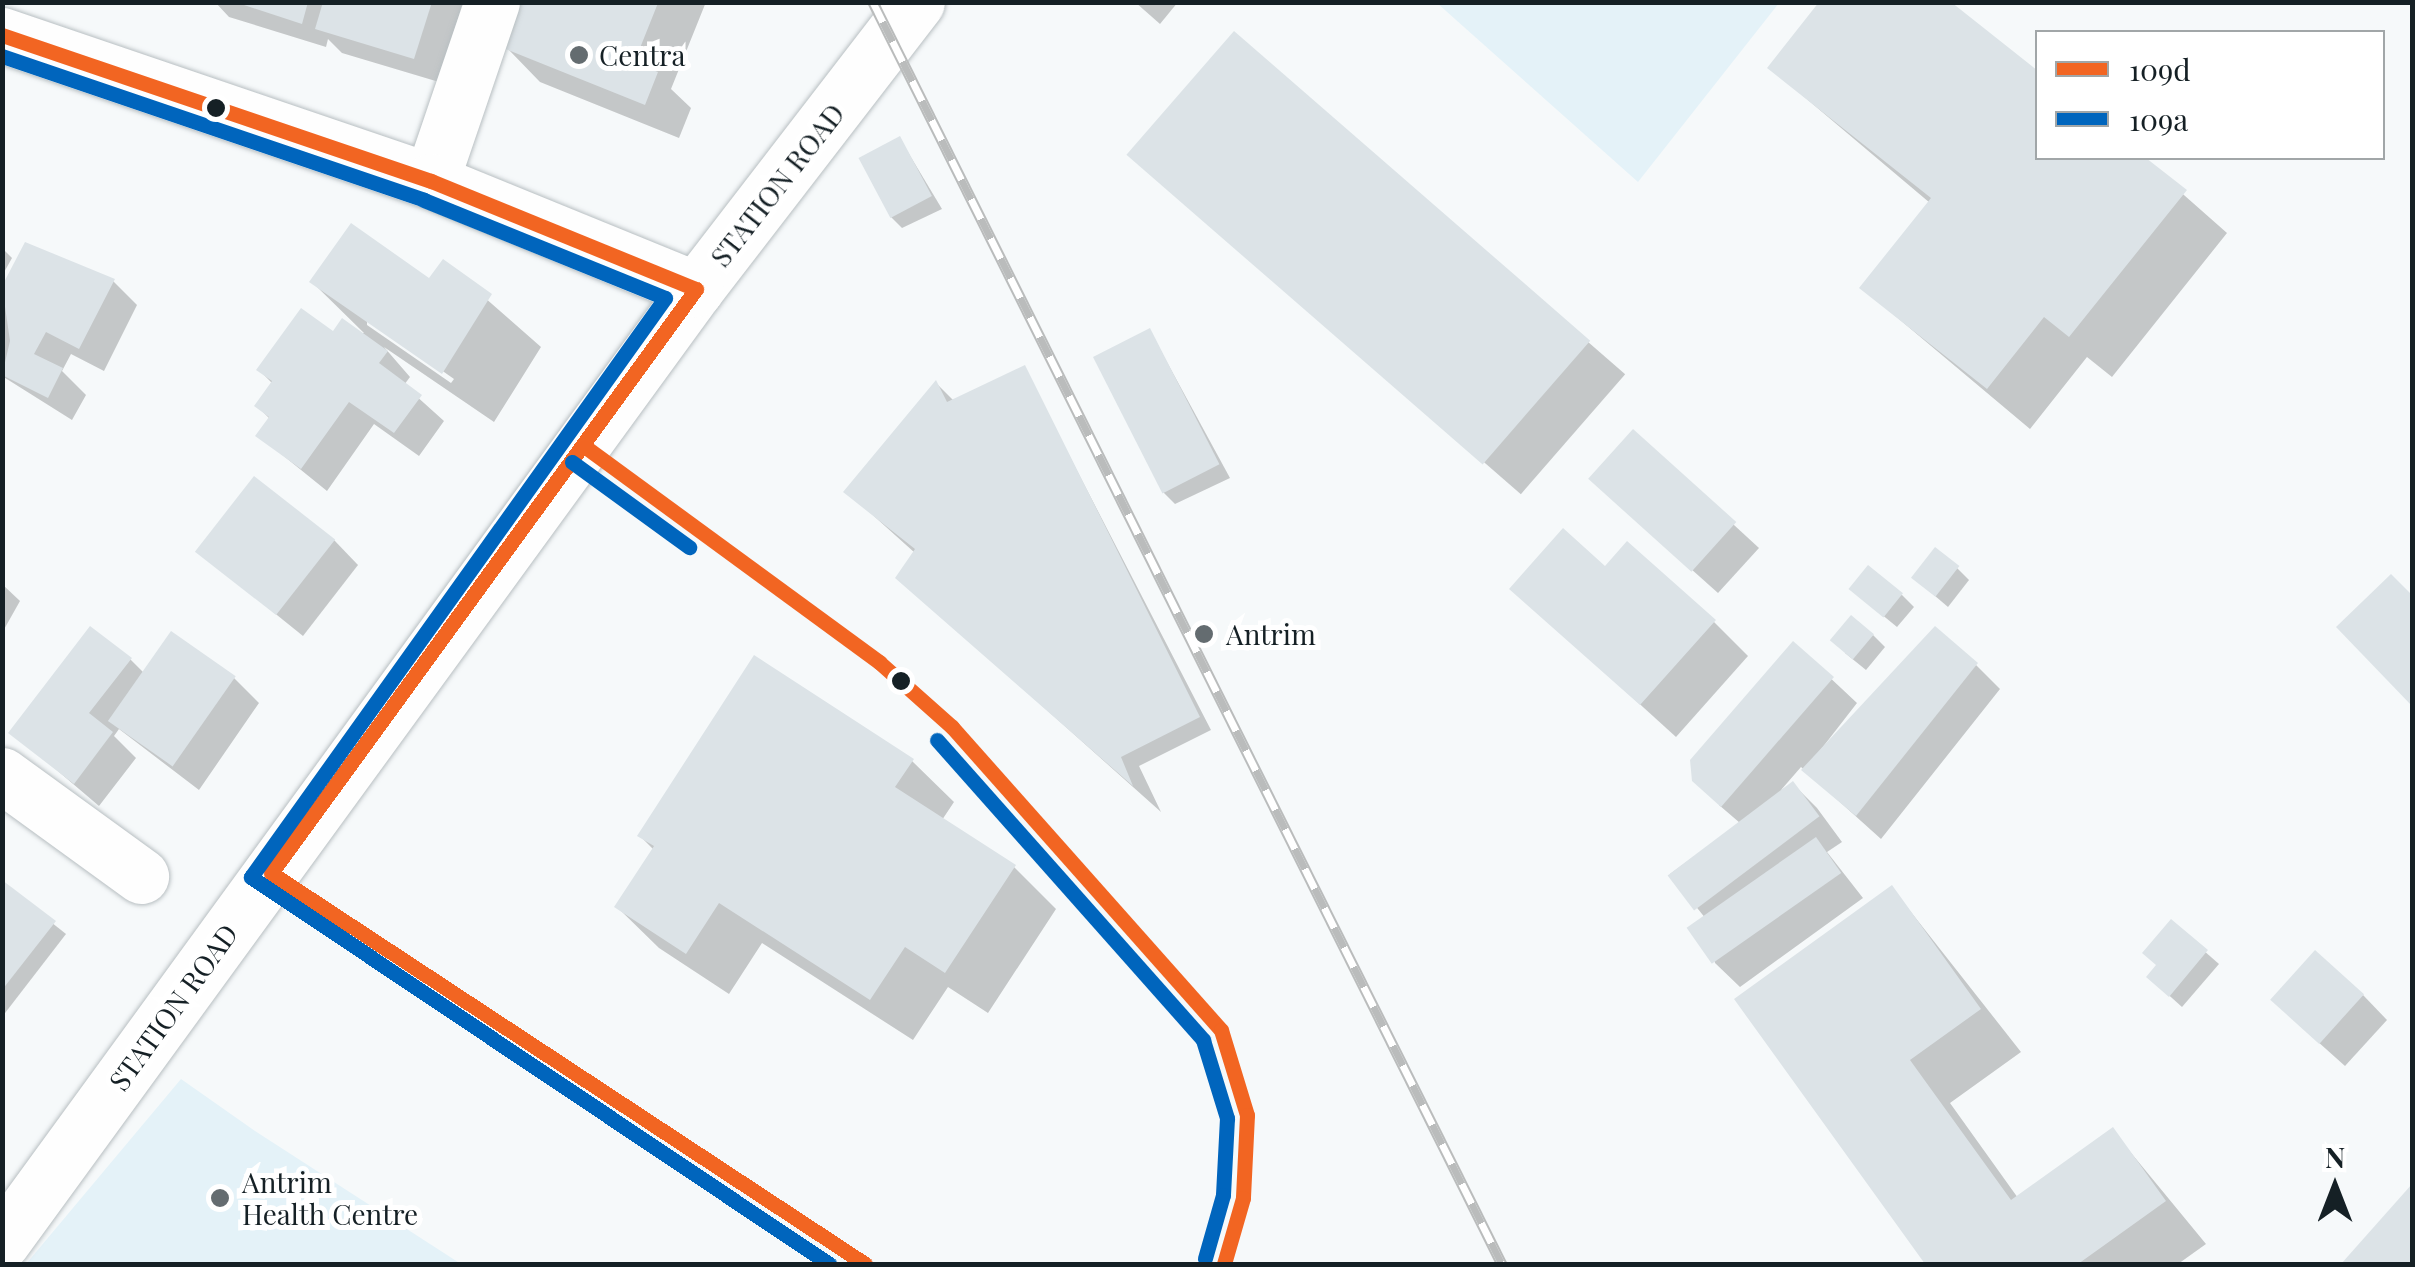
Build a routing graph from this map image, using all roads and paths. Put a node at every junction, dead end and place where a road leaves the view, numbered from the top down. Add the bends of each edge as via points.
1 (492, 2) edge
2 (917, 2) edge
3 (2, 35) edge
4 (431, 180) junction
5 (696, 289) junction
6 (2, 774) edge
7 (141, 876) dead end
8 (20, 1181) edge
9 (2, 1242) edge

1 - 4 street
2 - 5 street, STATION ROAD
3 - 4 street
4 - 5 street
5 - 8 street, STATION ROAD
6 - 7 street
8 - 9 street, STATION ROAD

